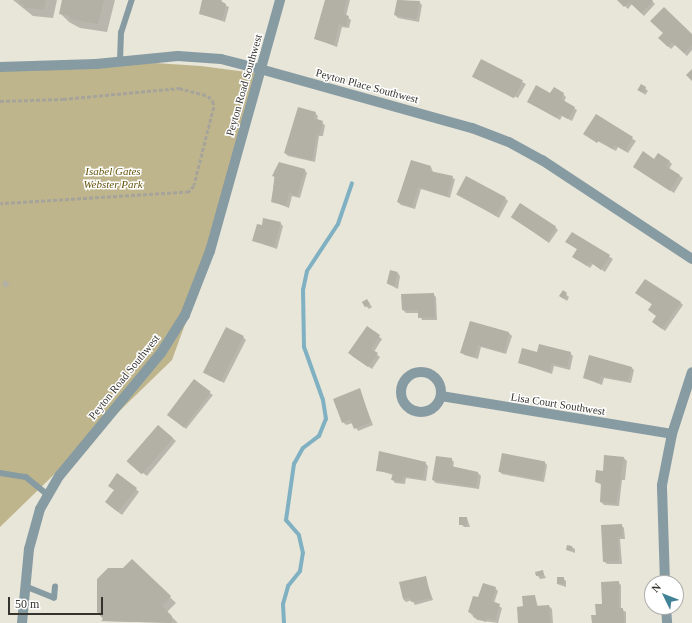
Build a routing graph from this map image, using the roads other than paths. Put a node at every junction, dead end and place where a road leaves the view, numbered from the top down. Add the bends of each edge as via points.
1 (132, 0) edge
2 (280, 0) edge
3 (120, 61) junction
4 (0, 67) edge
5 (260, 69) junction
6 (692, 259) edge
7 (692, 372) edge
8 (441, 396) junction
9 (672, 434) junction
10 (0, 473) edge
11 (48, 495) junction
12 (665, 575) edge
13 (25, 586) junction
14 (55, 587) dead end
15 (22, 623) edge

1 - 3 lane via 121,37
2 - 5 street, Peyton Road Southwest
3 - 4 street, Peyton Place Southwest
3 - 5 street, Peyton Place Southwest via 178,56 221,59
5 - 6 street, Peyton Place Southwest via 472,128 509,142 542,160
5 - 11 street, Peyton Road Southwest via 210,250 185,315 161,353 60,475
7 - 9 street
8 - 8 street via 439,381 426,371 410,374 401,387 404,403 417,412 432,409
8 - 9 street, Lisa Court Southwest
9 - 12 street via 662,485
10 - 11 lane via 26,477
11 - 13 street, Peyton Road Southwest via 40,509 29,549
13 - 14 lane via 54,598
13 - 15 street, Peyton Road Southwest

